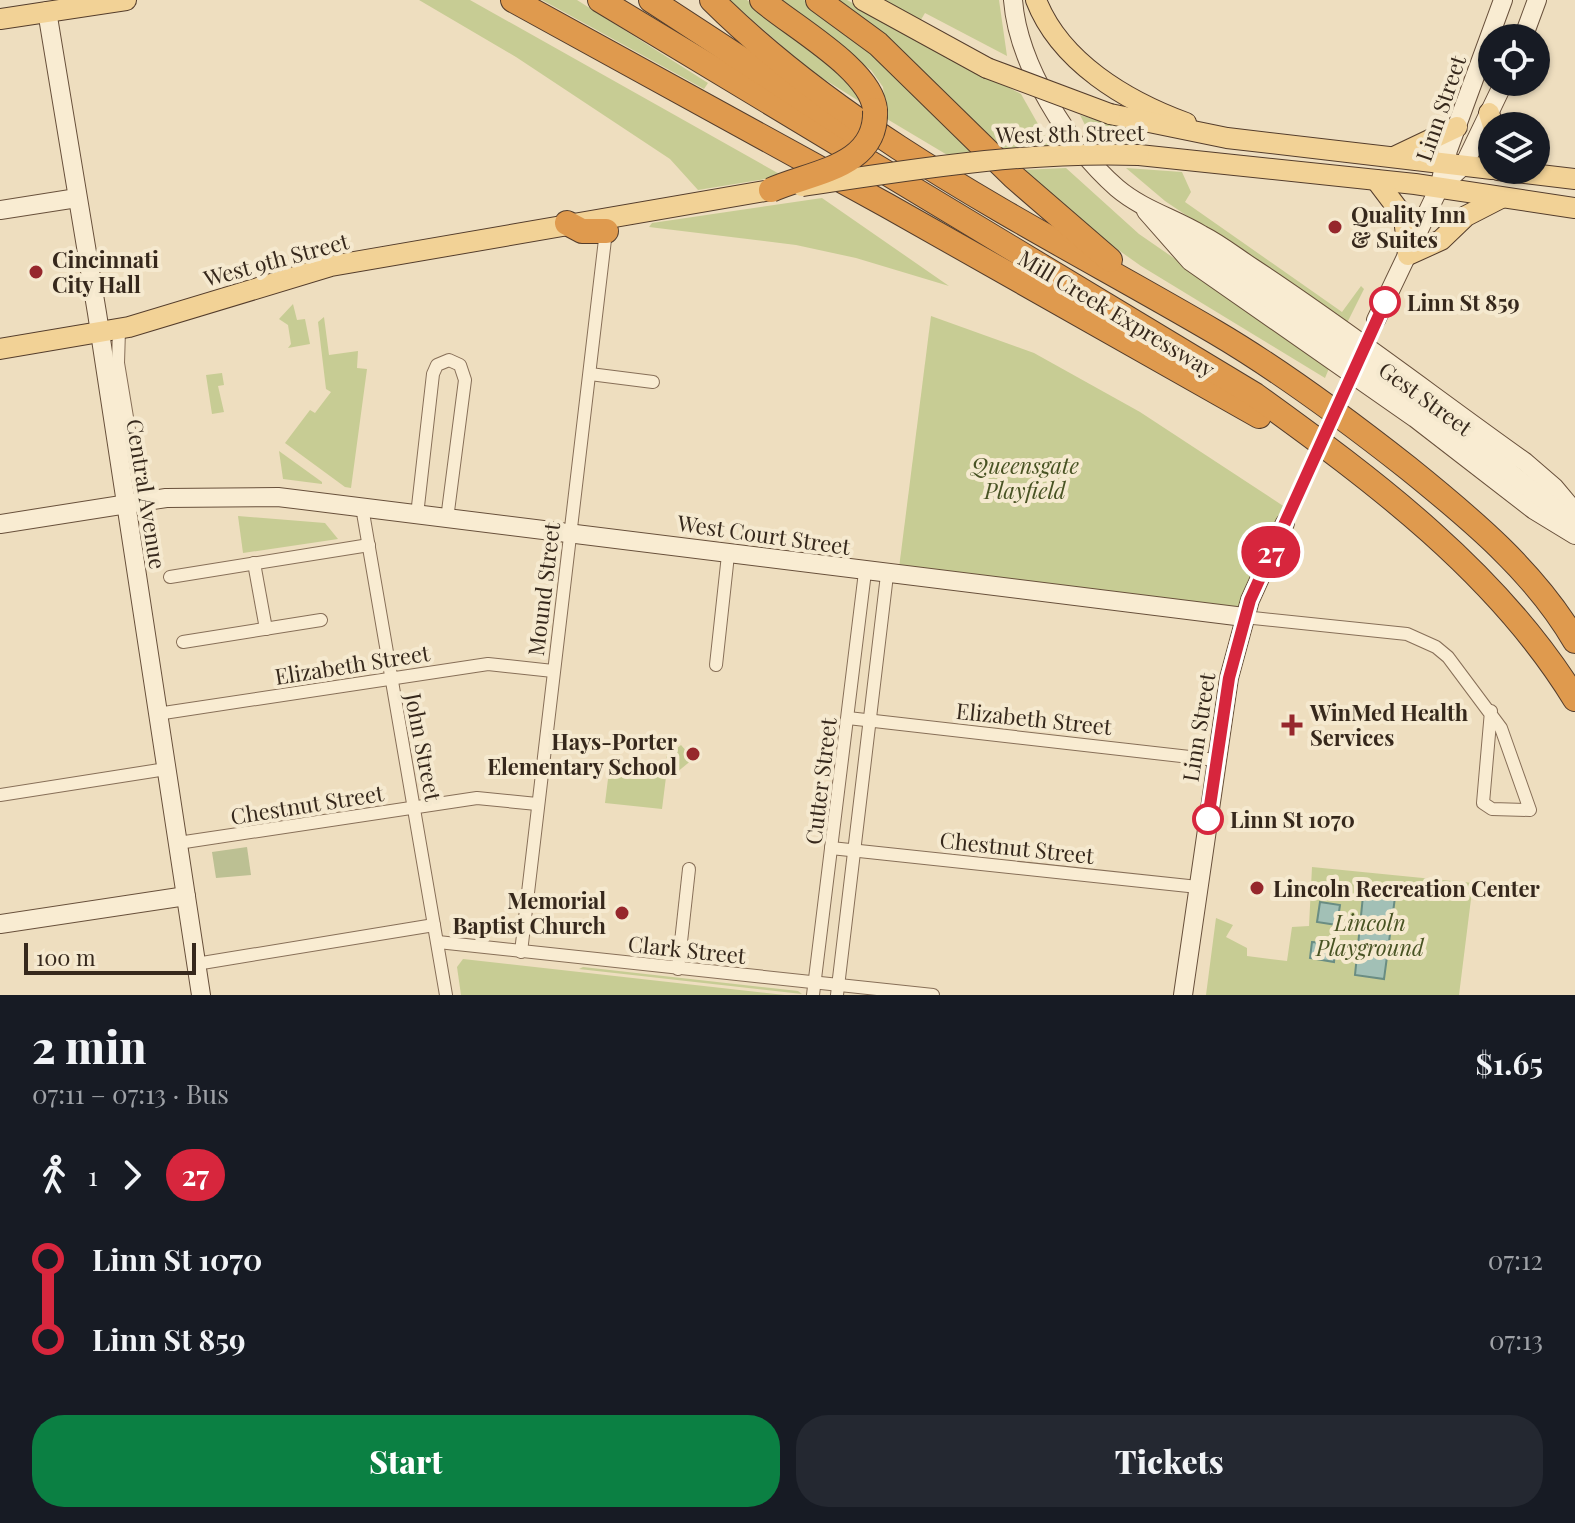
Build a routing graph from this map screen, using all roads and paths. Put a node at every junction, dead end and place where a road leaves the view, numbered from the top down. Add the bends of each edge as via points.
1 (126, 0) edge
2 (513, 0) edge
3 (600, 0) edge
4 (651, 0) edge
5 (665, 0) edge
6 (712, 0) edge
7 (762, 0) edge
8 (818, 0) edge
9 (863, 0) edge
10 (1013, 0) edge
11 (1036, 0) edge
12 (1503, 0) edge
13 (1537, 0) edge
14 (46, 6) edge
15 (0, 19) edge
16 (1528, 24) edge
17 (713, 41) junction
18 (1457, 127) junction
19 (1478, 135) edge
20 (1227, 138) junction
21 (1394, 157) junction
22 (1454, 164) junction
23 (1478, 167) edge
24 (1550, 176) edge
25 (1575, 179) edge
26 (1376, 180) junction
27 (1439, 188) junction
28 (771, 190) junction
29 (970, 194) junction
30 (77, 198) junction
31 (1501, 198) junction
32 (1141, 206) junction
33 (1575, 208) edge
34 (0, 210) edge
35 (567, 223) junction
36 (606, 231) joint
37 (1408, 255) junction
38 (1376, 320) dead end
39 (110, 332) junction
40 (1217, 333) junction
41 (0, 349) edge
42 (590, 374) junction
43 (653, 382) dead end
44 (1323, 444) junction
45 (133, 503) junction
46 (362, 507) junction
47 (1575, 512) edge
48 (417, 515) junction
49 (447, 519) junction
50 (1285, 523) dead end
51 (0, 524) edge
52 (1575, 525) edge
53 (569, 532) junction
54 (1575, 535) edge
55 (369, 545) junction
56 (728, 555) junction
57 (254, 563) junction
58 (865, 572) junction
59 (887, 575) junction
60 (170, 577) dead end
61 (1244, 617) junction
62 (321, 620) dead end
63 (1568, 624) edge
64 (266, 629) junction
65 (1575, 641) edge
66 (183, 642) dead end
67 (716, 665) dead end
68 (553, 671) junction
69 (390, 678) junction
70 (1575, 699) edge
71 (1491, 711) junction
72 (157, 714) junction
73 (848, 718) junction
74 (869, 720) junction
75 (1216, 760) junction
76 (166, 769) junction
77 (0, 795) edge
78 (537, 804) junction
79 (412, 807) junction
80 (178, 843) junction
81 (831, 848) junction
82 (855, 851) junction
83 (689, 869) dead end
84 (1198, 887) junction
85 (186, 896) junction
86 (0, 924) edge
87 (434, 925) junction
88 (438, 942) junction
89 (521, 952) junction
90 (196, 964) junction
91 (678, 969) junction
92 (814, 989) edge
93 (838, 990) edge
94 (201, 995) edge
95 (446, 995) edge
96 (933, 995) edge
97 (1183, 995) edge

1 - 14 main road
2 - 44 highway via 1269,422
3 - 44 highway, Mill Creek Expressway via 1255,395
4 - 17 highway
5 - 17 highway
6 - 29 highway, Mill Creek Expressway via 811,84
7 - 28 highway, bridge via 854,72 872,94 875,110 872,131 859,154
8 - 40 highway via 878,44 1014,177 1108,259 1198,313
9 - 20 main road, bridge via 987,68 1110,114
10 - 32 street, Gest Street via 1033,68 1066,128 1103,174
11 - 20 main road via 1059,40 1086,68 1153,108
12 - 18 street, Linn Street
13 - 16 street
14 - 15 main road
14 - 30 street, Central Avenue
17 - 29 highway via 852,133
18 - 21 main road
18 - 22 street, Linn Street
19 - 22 street, Linn Street
20 - 21 main road
21 - 22 main road
22 - 23 main road
22 - 27 street, Linn Street
24 - 25 main road
26 - 27 main road, West 8th Street
26 - 28 main road, West 8th Street, bridge via 1139,155 1062,154 956,161
26 - 37 main road via 1404,217
27 - 31 main road, West 8th Street
27 - 37 street, Linn Street
28 - 35 main road, West 8th Street
29 - 40 highway, Mill Creek Expressway
30 - 34 street
30 - 39 street, Central Avenue
31 - 33 main road, West 8th Street
31 - 37 main road via 1466,216 1441,240
32 - 47 street, Gest Street via 1202,234 1276,283 1525,462
32 - 52 street via 1477,446
32 - 54 street, Gest Street via 1190,261
35 - 36 highway via 582,231
35 - 39 main road, West 9th Street via 331,266
36 - 42 street, Mound Street
37 - 38 street, Linn Street
39 - 41 main road, West 9th Street
39 - 45 street, Central Avenue
40 - 63 highway, Mill Creek Expressway via 1432,487 1519,566
42 - 43 street
42 - 53 street, Mound Street
44 - 70 highway, Mill Creek Expressway via 1477,576
45 - 46 street, West Court Street via 255,495
45 - 51 street, West Court Street
45 - 72 street, Central Avenue
46 - 48 street, West Court Street
46 - 55 street, John Street
48 - 49 street, West Court Street
48 - 49 street via 433,374 437,365 449,360 460,365 465,380
49 - 53 street, West Court Street
50 - 61 street, Linn Street
53 - 56 street, West Court Street
53 - 68 street, Mound Street
55 - 57 street
55 - 69 street, John Street
56 - 58 street, West Court Street
56 - 67 street
57 - 60 street
57 - 64 street
58 - 59 street, West Court Street
58 - 73 street, Cutter Street
59 - 61 street, West Court Street
59 - 74 street, Cutter Street
61 - 71 street, West Court Street via 1422,639 1448,657
61 - 75 street, Linn Street
62 - 64 street
63 - 65 highway, Mill Creek Expressway
64 - 66 street
68 - 69 street, Elizabeth Street via 488,664
68 - 78 street, Mound Street
69 - 72 street, Elizabeth Street
69 - 79 street, John Street
71 - 71 street, West Court Street via 1506,740 1530,810 1492,809 1483,803
72 - 76 street, Central Avenue
73 - 74 street, Elizabeth Street
73 - 81 street, Cutter Street
74 - 75 street, Elizabeth Street
74 - 82 street, Cutter Street
75 - 84 street, Linn Street
76 - 77 street
76 - 80 street, Central Avenue
78 - 79 street, Chestnut Street via 477,798
78 - 89 street, Mound Street
79 - 80 street, Chestnut Street
79 - 87 street, John Street
80 - 85 street, Central Avenue
81 - 82 street, Chestnut Street
81 - 92 street, Cutter Street
82 - 84 street, Chestnut Street
82 - 93 street, Cutter Street
83 - 91 street
84 - 97 street, Linn Street
85 - 86 street
85 - 90 street, Central Avenue
87 - 88 street, John Street
87 - 90 street
88 - 89 street, Clark Street
88 - 95 street, John Street
89 - 91 street, Clark Street
90 - 94 street, Central Avenue
91 - 92 street, Clark Street
92 - 93 street, Clark Street
93 - 96 street, Clark Street

